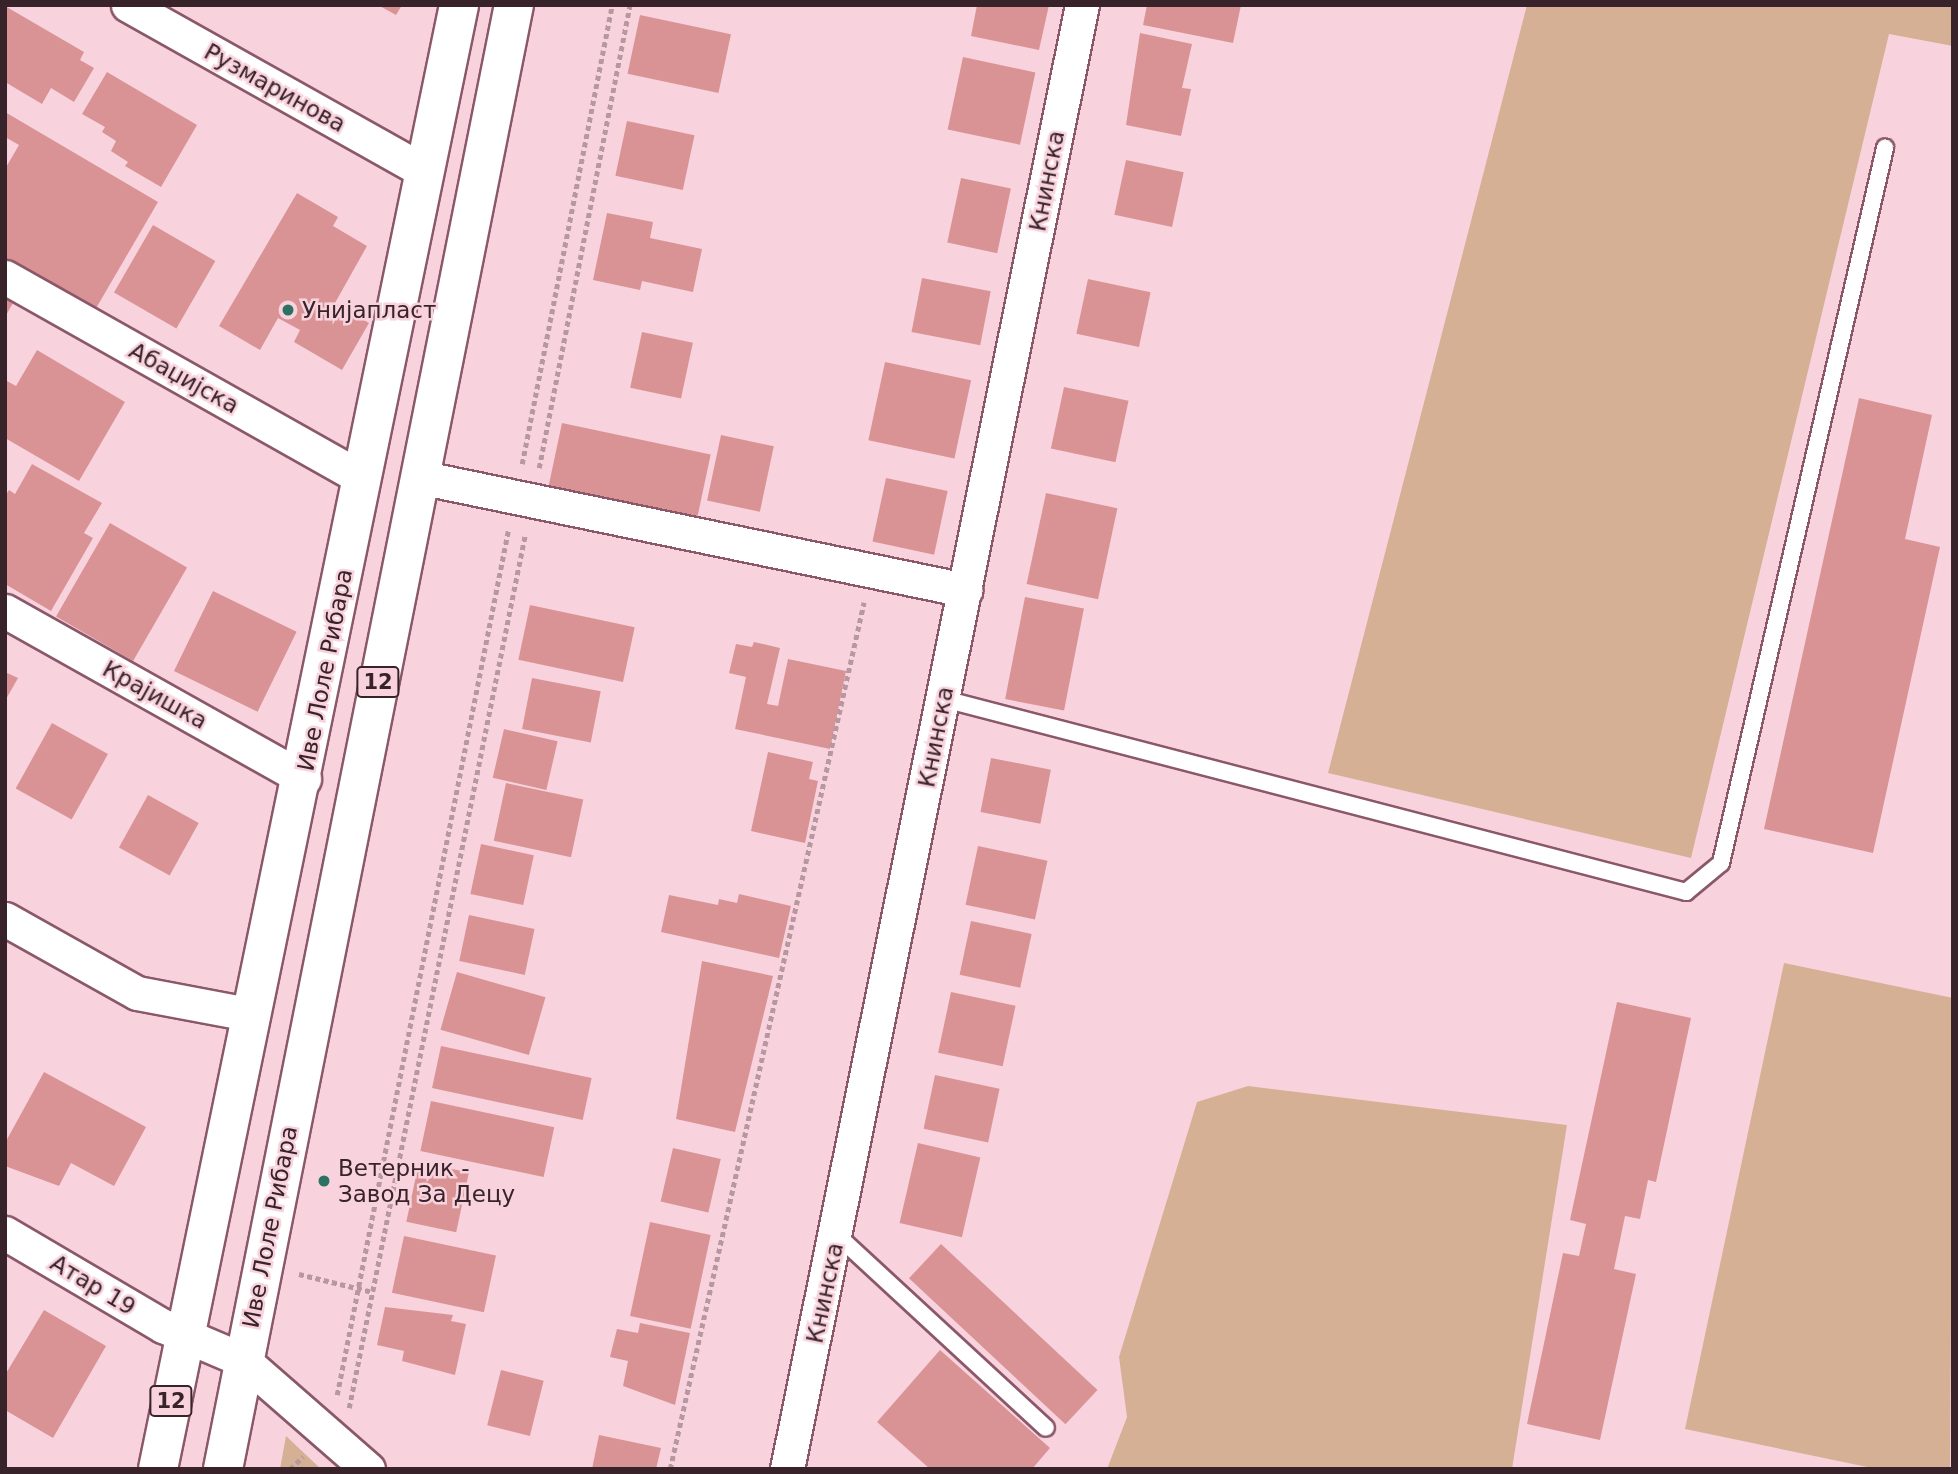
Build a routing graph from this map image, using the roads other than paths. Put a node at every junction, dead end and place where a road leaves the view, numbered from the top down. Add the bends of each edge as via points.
1 (128, 5) edge
2 (459, 5) edge
3 (514, 5) edge
4 (1082, 5) edge
5 (1885, 148) dead end
6 (422, 170) junction
7 (5, 277) edge
8 (419, 477) junction
9 (362, 478) junction
10 (965, 590) junction
11 (5, 611) edge
12 (944, 699) junction
13 (304, 779) junction
14 (5, 919) edge
15 (253, 1015) junction
16 (5, 1233) edge
17 (837, 1235) junction
18 (184, 1333) junction
19 (243, 1360) junction
20 (1046, 1428) dead end
21 (367, 1468) edge
22 (158, 1469) edge
23 (223, 1469) edge
24 (787, 1469) edge

1 - 6 street, Рузмаринова
2 - 6 main road, Иве Лоле Рибара / 12
3 - 8 main road, Иве Лоле Рибара / 12
4 - 10 street, Книнска
5 - 12 lane via 1721,863 1686,892
6 - 9 main road, Иве Лоле Рибара / 12
7 - 9 street, Абаџијска
8 - 10 street
8 - 19 main road, Иве Лоле Рибара / 12
9 - 13 main road, Иве Лоле Рибара / 12
10 - 12 street, Книнска
11 - 13 street, Крајишка
12 - 17 street, Книнска
13 - 15 main road, Иве Лоле Рибара / 12
14 - 15 street via 136,993
15 - 18 main road, Иве Лоле Рибара / 12
16 - 18 street, Атар 19
17 - 20 lane
17 - 24 street, Книнска
18 - 19 street, Атар 19
18 - 22 main road, 12
19 - 21 street, Атар 19
19 - 23 main road, 12

